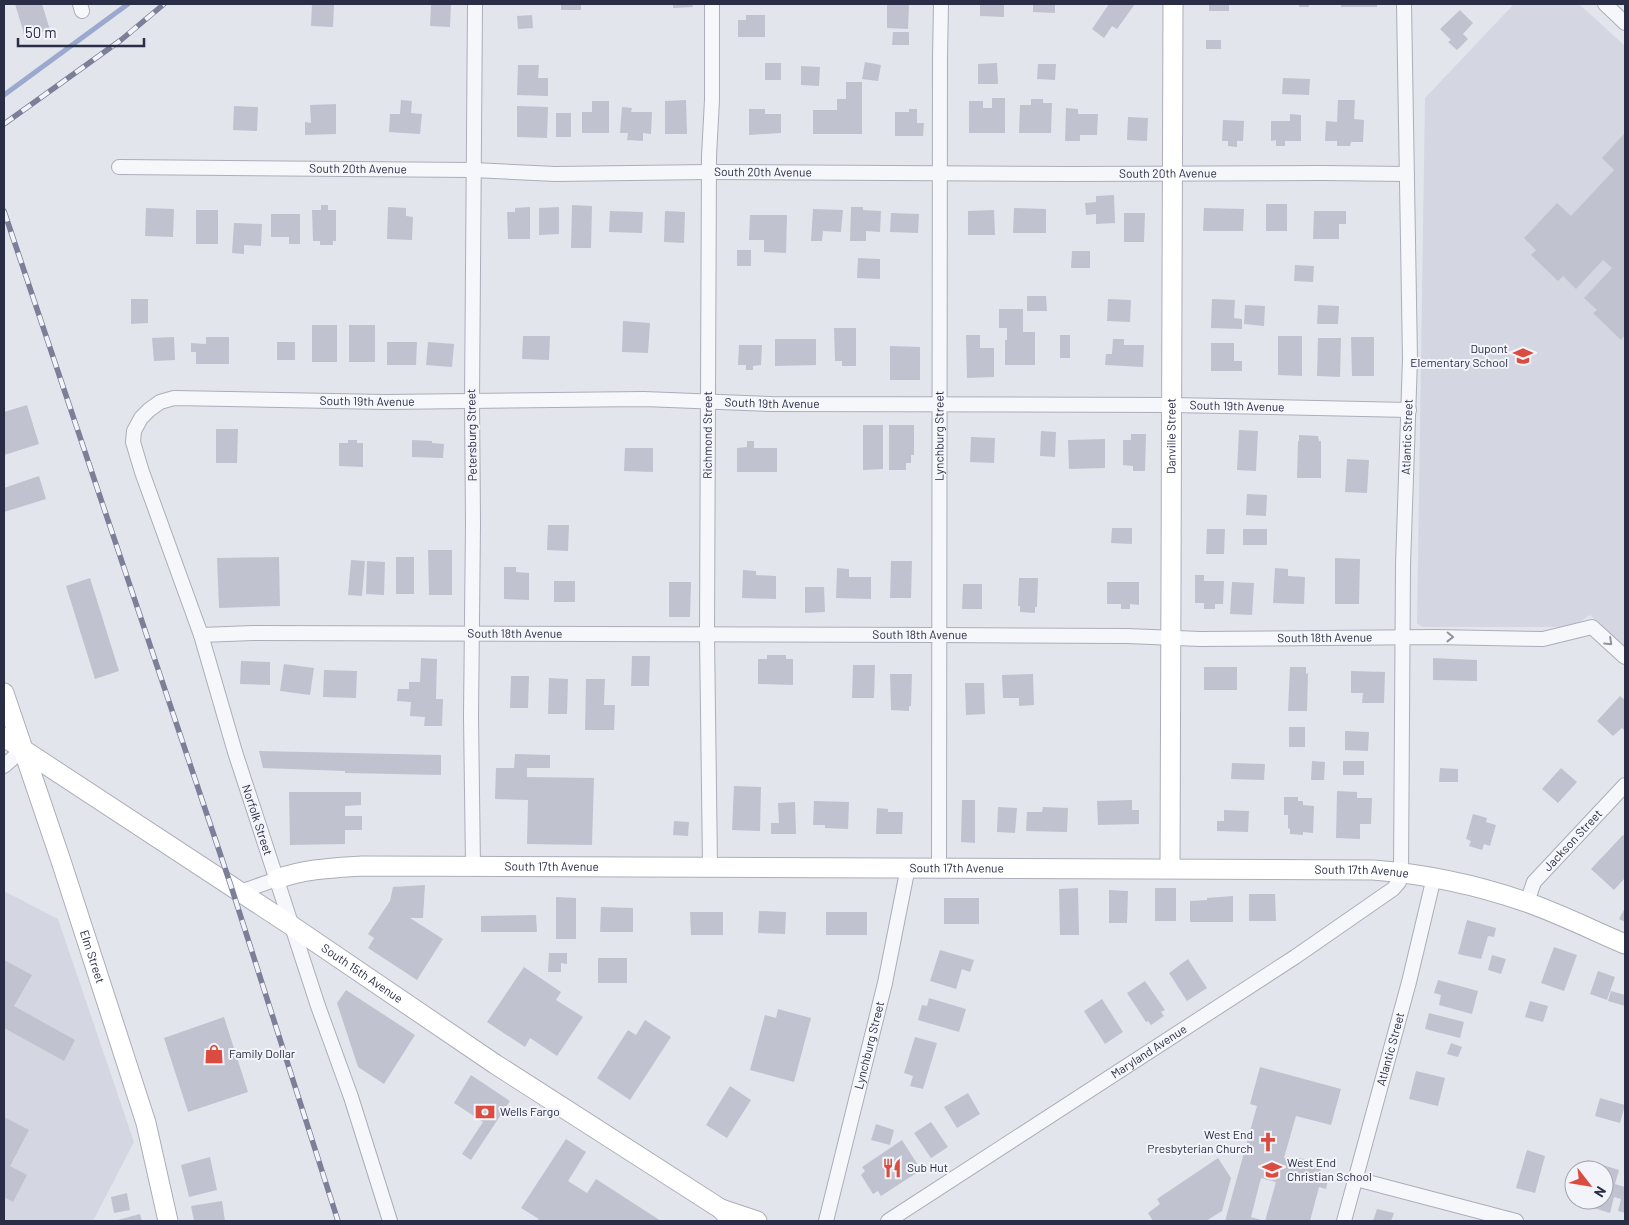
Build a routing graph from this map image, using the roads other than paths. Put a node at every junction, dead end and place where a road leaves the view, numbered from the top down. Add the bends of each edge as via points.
1 (475, 4) edge
2 (712, 4) edge
3 (941, 4) edge
4 (1173, 4) edge
5 (1404, 4) edge
6 (1605, 4) edge
7 (1625, 23) edge
8 (119, 167) dead end
9 (473, 170) junction
10 (709, 172) junction
11 (940, 172) junction
12 (1173, 173) junction
13 (1407, 174) junction
14 (472, 401) junction
15 (708, 401) junction
16 (940, 403) junction
17 (1172, 405) junction
18 (1409, 410) junction
19 (141, 418) joint
20 (201, 634) junction
21 (472, 634) junction
22 (707, 635) junction
23 (939, 635) junction
24 (1171, 638) junction
25 (1402, 638) junction
26 (1625, 657) edge
27 (4, 694) edge
28 (4, 737) edge
29 (22, 750) junction
30 (4, 751) edge
31 (4, 766) edge
32 (1625, 785) edge
33 (473, 866) junction
34 (710, 866) junction
35 (908, 867) junction
36 (939, 867) junction
37 (1170, 868) junction
38 (1401, 872) junction
39 (1434, 877) junction
40 (277, 879) junction
41 (240, 892) junction
42 (1527, 902) junction
43 (292, 926) junction
44 (1625, 944) edge
45 (1356, 1179) junction
46 (727, 1215) edge
47 (168, 1221) edge
48 (390, 1221) edge
49 (757, 1221) edge
50 (826, 1221) edge
51 (888, 1221) edge
52 (1344, 1221) edge
53 (1516, 1221) edge

1 - 9 street, Petersburg Street
2 - 10 street, Richmond Street
3 - 11 street, Lynchburg Street
4 - 12 street, Danville Street
5 - 13 street, Atlantic Street
6 - 7 street
8 - 9 street, South 20th Avenue
9 - 10 street, South 20th Avenue via 556,174
9 - 14 street, Petersburg Street
10 - 11 street, South 20th Avenue
10 - 15 street, Richmond Street
11 - 12 street, South 20th Avenue
11 - 16 street, Lynchburg Street
12 - 13 street, South 20th Avenue
12 - 17 street, Danville Street
13 - 18 street, Atlantic Street
14 - 15 street, South 19th Avenue
14 - 19 street, South 19th Avenue via 174,398 160,402
14 - 21 street, Petersburg Street
15 - 16 street, South 19th Avenue
15 - 22 street, Richmond Street
16 - 17 street, South 19th Avenue
16 - 23 street, Lynchburg Street
17 - 18 street, South 19th Avenue
17 - 24 street, Danville Street
18 - 25 street, Atlantic Street
19 - 20 street, Norfolk Street via 134,431 134,442 142,472
20 - 21 street, South 18th Avenue
20 - 40 street, Norfolk Street
21 - 22 street, South 18th Avenue
21 - 33 street, Petersburg Street
22 - 23 street, South 18th Avenue
22 - 34 street, Richmond Street
23 - 24 street, South 18th Avenue
23 - 36 street, Lynchburg Street
24 - 25 street, South 18th Avenue
24 - 37 street, Danville Street
25 -> 26 street, South 18th Avenue via 1543,639 1592,627
25 - 38 street, Atlantic Street
27 - 29 street, Elm Street
28 - 29 street, South 15th Avenue
29 - 30 street
29 - 31 street
29 - 41 street, South 15th Avenue
29 - 47 street, Elm Street via 146,1123
32 - 42 street, Jackson Street via 1534,882
33 - 34 street, South 17th Avenue
33 - 40 street, South 17th Avenue via 317,868
34 - 35 street, South 17th Avenue
35 - 36 street, South 17th Avenue
35 - 50 street, Lynchburg Street via 885,983
36 - 37 street, South 17th Avenue
37 - 38 street, South 17th Avenue
38 - 39 street, South 17th Avenue
38 - 51 street, Maryland Avenue via 1399,882 1392,889 1295,957
39 - 42 street, South 17th Avenue
39 - 45 street, Atlantic Street
40 - 41 street
40 - 43 street, Norfolk Street
41 - 43 street, South 15th Avenue
42 - 44 street, South 17th Avenue
43 - 46 street, South 15th Avenue via 495,1064
43 - 48 street, Norfolk Street
45 - 52 street, Atlantic Street
45 - 53 street
46 - 49 street, South 15th Avenue

